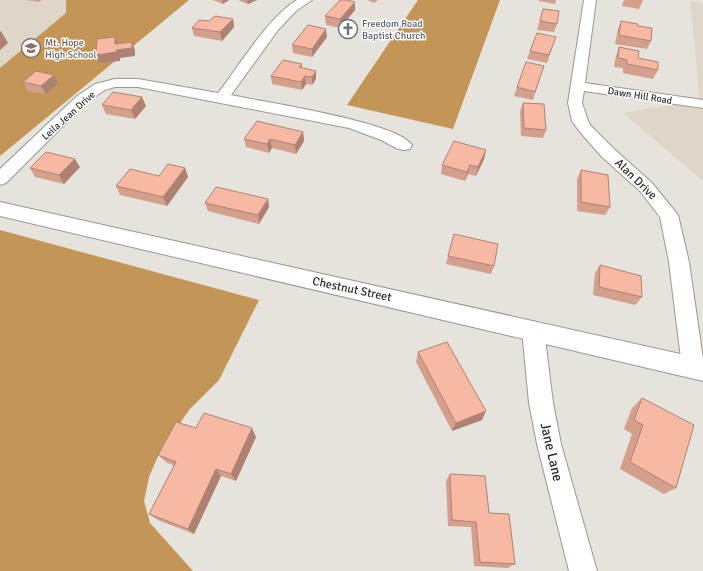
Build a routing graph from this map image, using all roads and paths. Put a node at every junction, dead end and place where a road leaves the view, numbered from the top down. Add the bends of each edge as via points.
1 (306, 0) edge
2 (590, 0) edge
3 (577, 86) junction
4 (222, 98) junction
5 (703, 104) edge
6 (404, 144) dead end
7 (0, 179) edge
8 (0, 209) edge
9 (533, 330) junction
10 (698, 369) edge
11 (583, 571) edge

1 - 4 street via 292,8 274,27
2 - 3 street, Alan Drive
3 - 5 street, Dawn Hill Road
3 - 10 street, Alan Drive via 575,103 580,121 608,153 655,196 669,215
4 - 6 street, Leila Jean Drive via 352,124
4 - 7 street, Leila Jean Drive via 138,84 116,83 100,87 82,99
8 - 9 street, Chestnut Street
9 - 10 street, Chestnut Street
9 - 11 street, Jane Lane via 541,403 549,444

